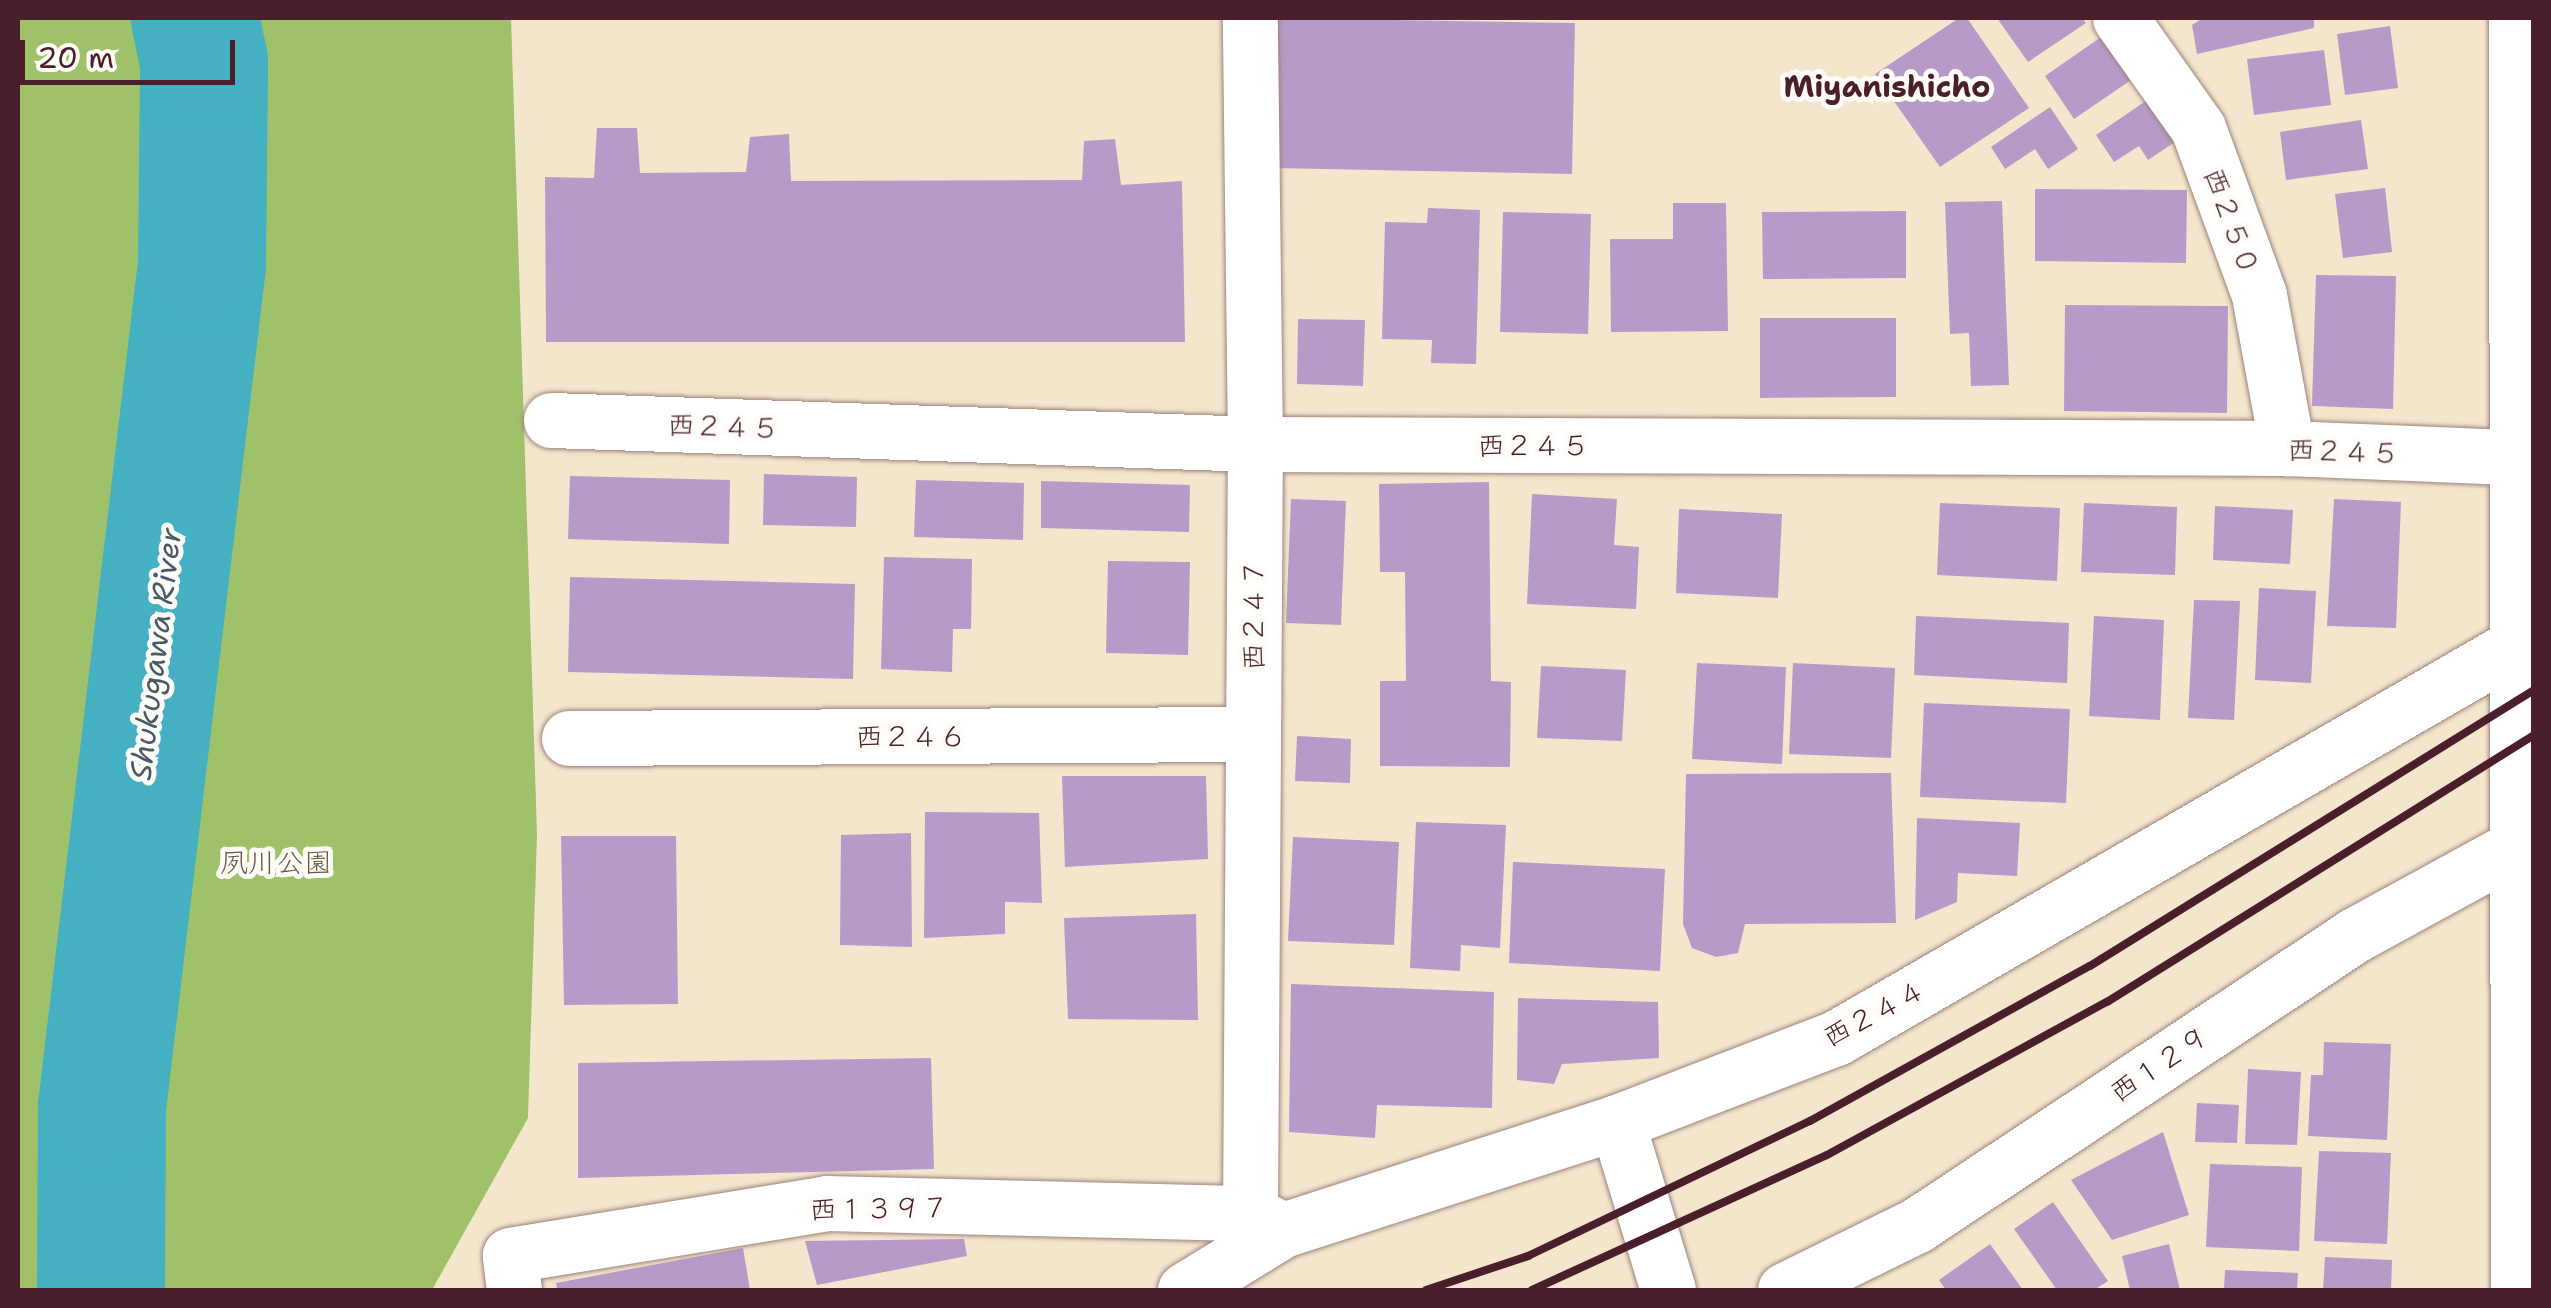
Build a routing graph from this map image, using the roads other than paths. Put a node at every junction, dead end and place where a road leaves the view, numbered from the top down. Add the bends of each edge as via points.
1 (1250, 18) edge
2 (2120, 18) edge
3 (2516, 18) edge
4 (551, 420) dead end
5 (1255, 444) junction
6 (2287, 448) junction
7 (2514, 458) junction
8 (2527, 639) edge
9 (1252, 734) junction
10 (569, 738) dead end
11 (2527, 841) edge
12 (1617, 1122) junction
13 (1266, 1222) junction
14 (514, 1290) edge
15 (1185, 1290) edge
16 (1668, 1290) edge
17 (1785, 1290) edge
18 (2518, 1290) edge

1 - 5 street, 西２４７
2 - 6 street, 西２５０ via 2198,128 2259,295
3 - 7 street
4 - 5 street, 西２４５
5 - 6 street, 西２４５
5 - 9 street, 西２４７
6 - 7 street, 西２４５
7 - 8 street
8 - 11 street
8 - 12 street, 西２４４ via 1836,1038
9 - 10 street, 西２４６
9 - 13 street, 西２４７
11 - 17 street, 西１２９ via 2355,934 1916,1225
11 - 18 street
12 - 13 street, 西２４４
12 - 16 street
13 - 14 street, 西１３９７ via 826,1204 510,1255
13 - 15 street, 西２４４

